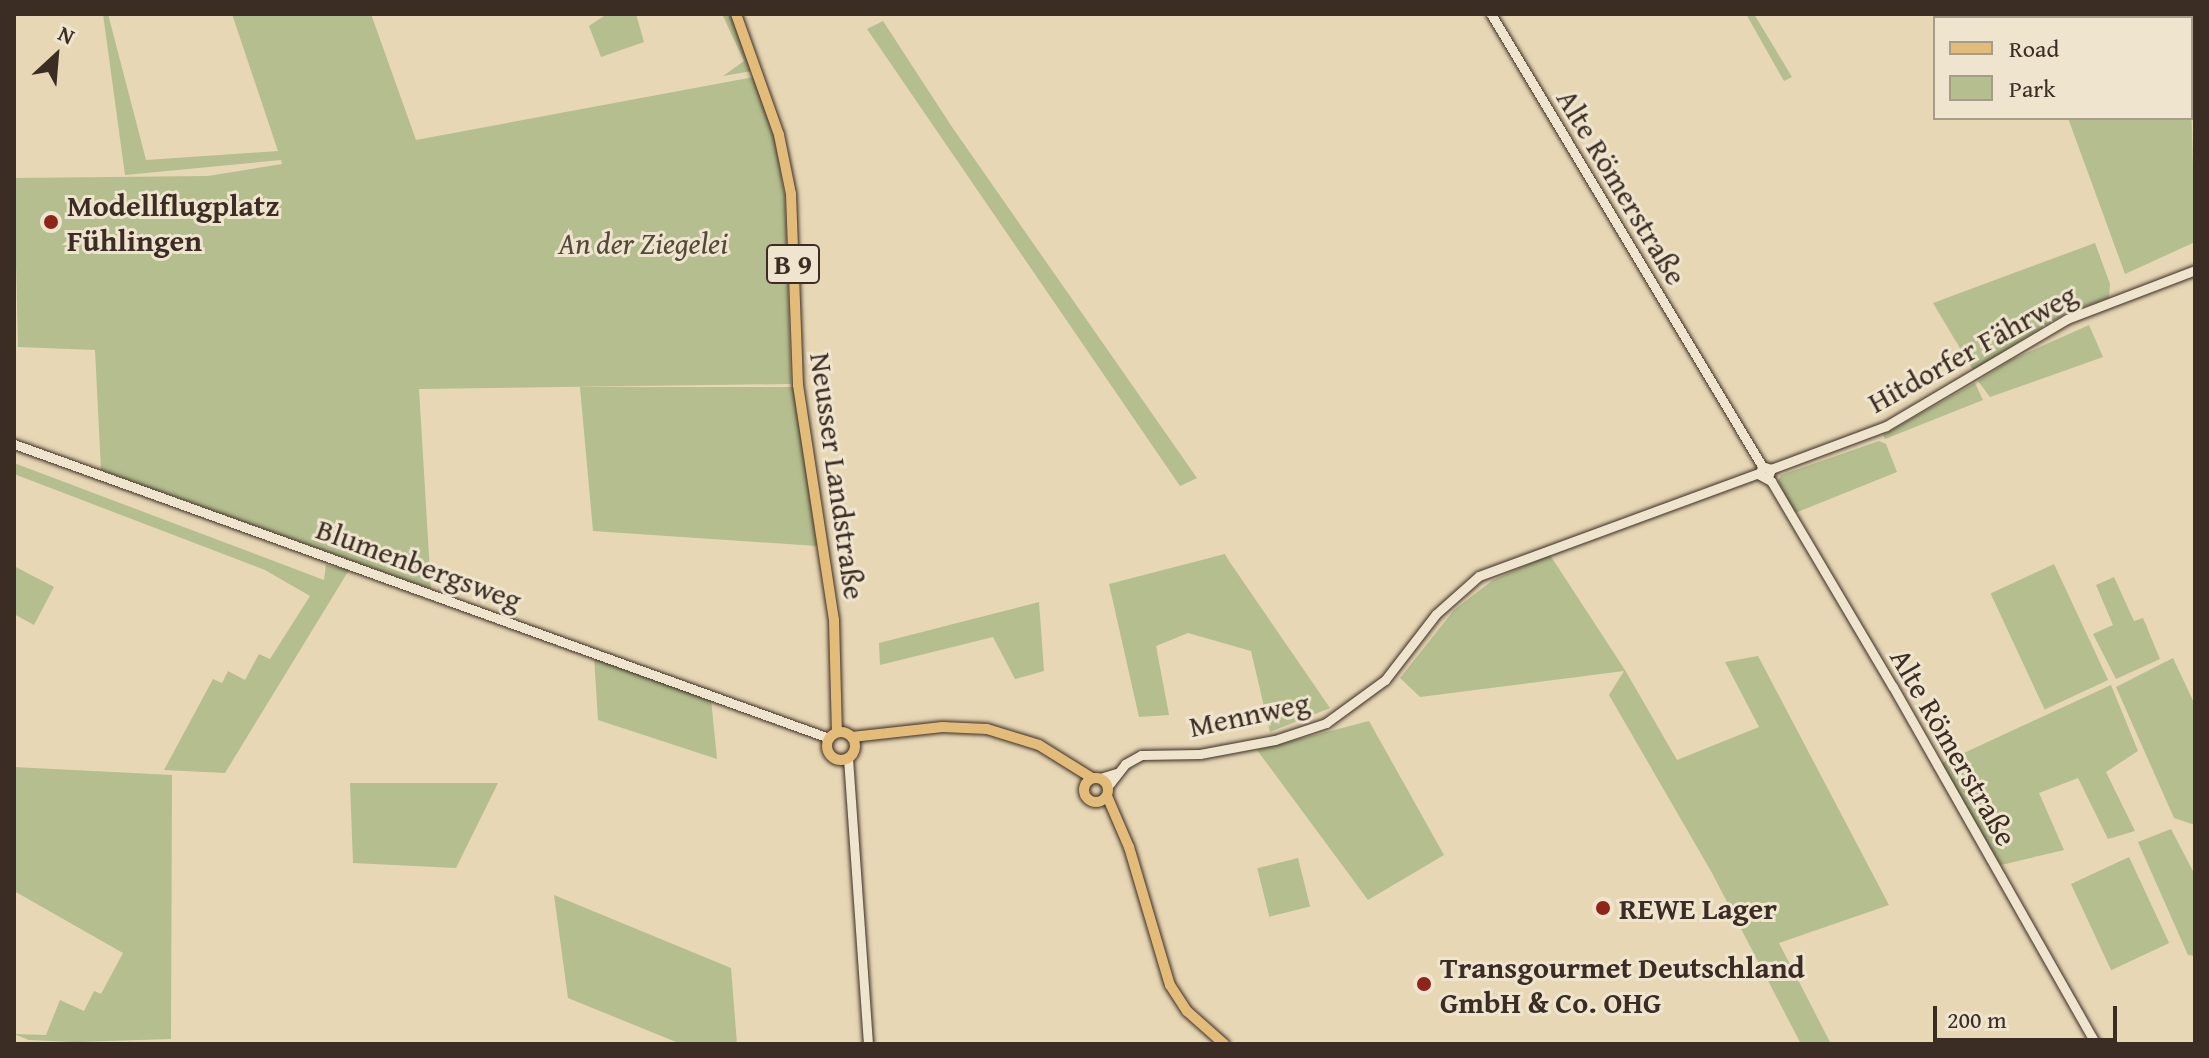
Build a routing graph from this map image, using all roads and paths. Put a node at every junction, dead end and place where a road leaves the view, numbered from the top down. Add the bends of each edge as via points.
1 (736, 14) edge
2 (1491, 14) edge
3 (2195, 270) edge
4 (14, 444) edge
5 (1765, 471) junction
6 (1385, 680) joint
7 (841, 738) junction
8 (843, 759) junction
9 (1099, 787) junction
10 (868, 1044) edge
11 (1224, 1044) edge
12 (2096, 1044) edge

1 - 7 main road, Neusser Landstraße / B 9 via 779,135 791,194 798,385 828,571
2 - 5 street, Alte Römerstraße
3 - 5 street, Hitdorfer Fährweg via 2067,319 1886,426
4 - 7 street, Blumenbergsweg via 808,731
5 - 6 street, Hitdorfer Fährweg via 1479,576 1436,614
5 - 12 street, Alte Römerstraße
6 - 9 street, Mennweg via 1346,712 1311,729 1200,754 1141,755
7 - 8 main road
7 - 8 main road
7 - 9 main road via 942,727 987,729 1026,740
8 - 10 street
9 - 11 main road via 1115,815 1170,985 1187,1011

